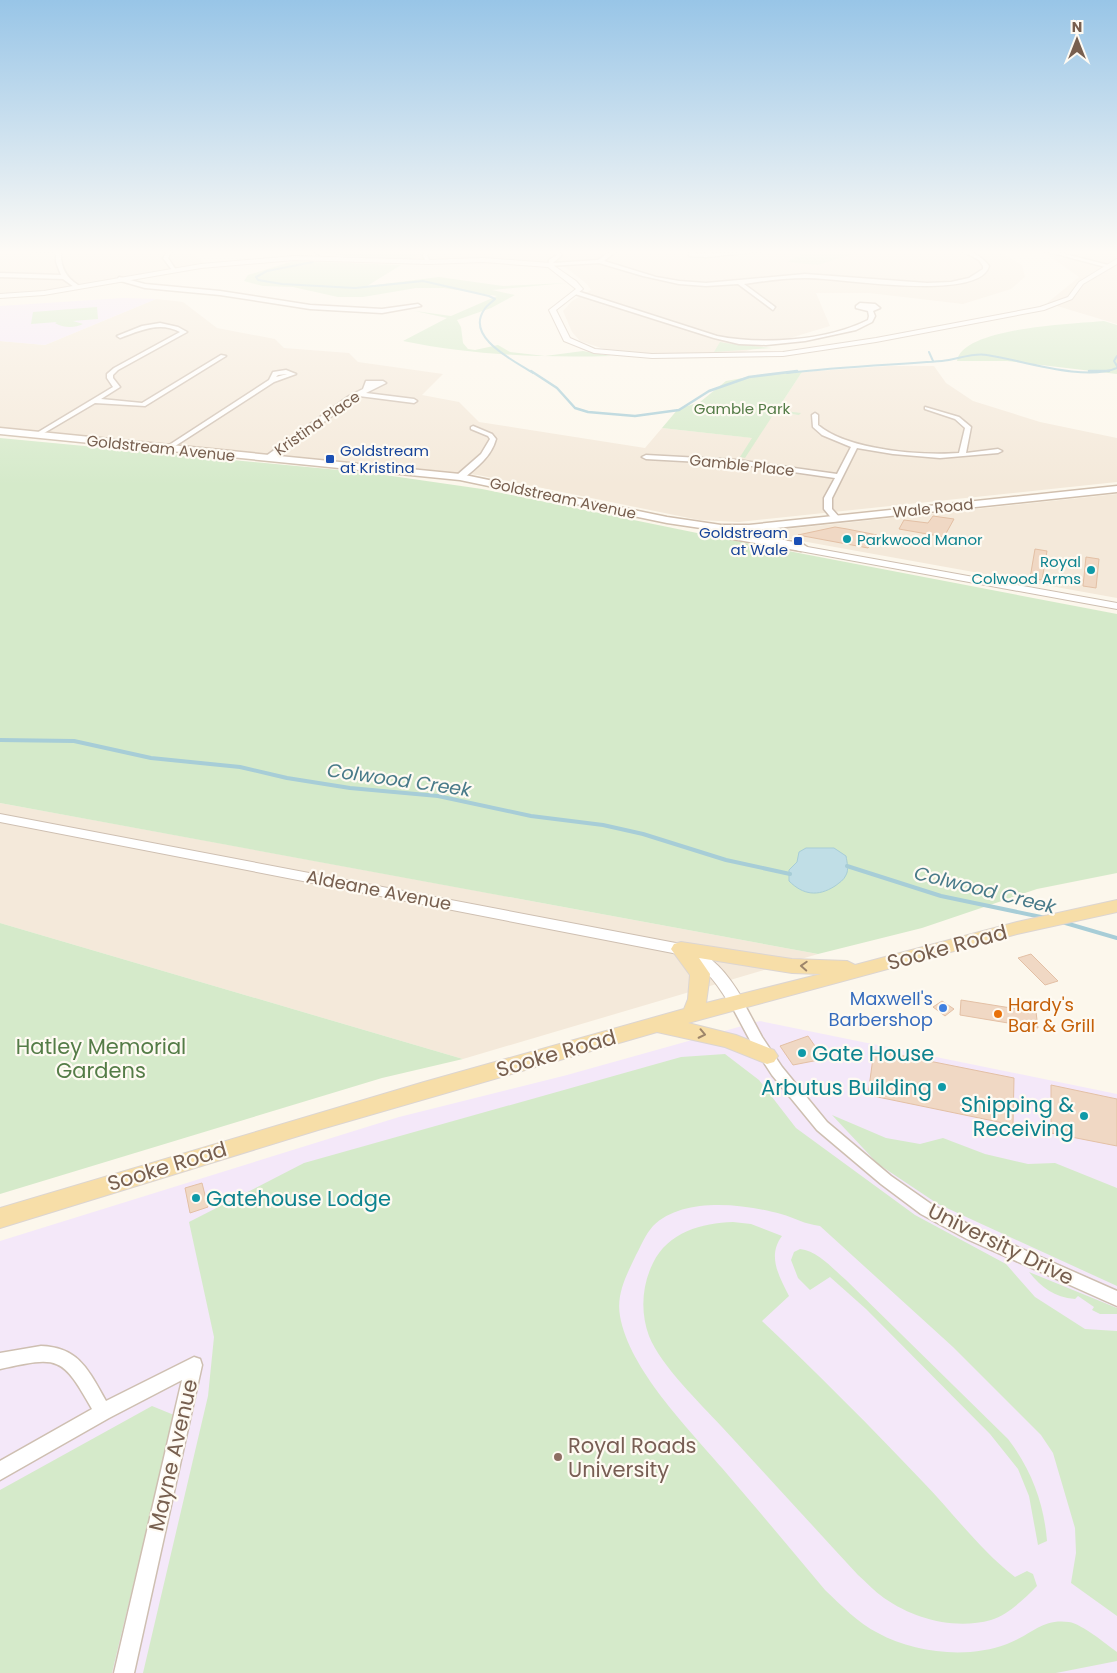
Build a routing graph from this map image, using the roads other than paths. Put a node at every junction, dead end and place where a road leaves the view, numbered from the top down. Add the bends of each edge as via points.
1 (140, 329) edge
2 (178, 329) edge
3 (562, 329) edge
4 (691, 329) edge
5 (854, 329) edge
6 (936, 329) edge
7 (120, 336) dead end
8 (223, 356) dead end
9 (272, 380) dead end
10 (366, 389) dead end
11 (357, 394) junction
12 (96, 400) junction
13 (414, 401) dead end
14 (927, 408) dead end
15 (815, 415) dead end
16 (473, 428) dead end
17 (0, 431) edge
18 (37, 435) junction
19 (854, 446) junction
20 (167, 449) junction
21 (998, 451) dead end
22 (962, 455) junction
23 (269, 458) junction
24 (646, 458) dead end
25 (838, 476) junction
26 (460, 477) junction
27 (1117, 489) edge
28 (836, 518) junction
29 (668, 520) junction
30 (771, 526) junction
31 (749, 528) junction
32 (801, 547) junction
33 (1117, 606) edge
34 (0, 818) edge
35 (1117, 906) edge
36 (682, 949) junction
37 (870, 968) junction
38 (736, 1001) junction
39 (692, 1014) junction
40 (654, 1024) junction
41 (767, 1056) junction
42 (0, 1218) edge
43 (1117, 1299) edge
44 (0, 1360) edge
45 (103, 1412) junction
46 (0, 1470) edge
47 (124, 1673) edge

1 - 7 street
2 - 12 street via 184,332 110,374 117,387
3 - 6 street via 567,339 594,351 652,356 783,354
4 - 5 street via 716,337 753,342 805,339
8 - 12 street via 143,405
9 - 20 street
10 - 11 street, Kristina Place
11 - 13 street
11 - 23 street, Kristina Place
12 - 18 street
14 - 22 street via 957,418 969,428
15 - 19 street via 815,426 824,435
16 - 26 street via 490,435 492,445
17 - 18 main road, Goldstream Avenue
18 - 20 main road, Goldstream Avenue
19 - 22 street via 930,456
19 - 25 street
20 - 23 main road, Goldstream Avenue
21 - 22 street
23 - 26 main road, Goldstream Avenue
24 - 25 street, Gamble Place via 737,462
25 - 28 street via 827,504
26 - 29 main road, Goldstream Avenue
27 - 28 main road, Wale Road
28 - 30 main road, Wale Road
29 - 31 main road, Goldstream Avenue via 720,528
29 - 32 main road via 722,534
30 - 31 main road, Wale Road
30 - 32 main road via 776,537
31 - 32 street, Goldstream Avenue via 770,540
32 - 33 street, Goldstream Avenue
34 - 36 street, Aldeane Avenue
35 - 37 main road, Sooke Road via 1038,923
37 -> 36 main road via 792,966
36 - 38 street, Aldeane Avenue via 710,964
36 - 39 main road via 700,974 698,999
37 - 38 main road, Sooke Road
38 - 39 main road, Sooke Road
38 - 41 street, University Drive
39 - 40 main road, Sooke Road
40 -> 41 main road via 729,1040
40 - 42 main road, Sooke Road via 296,1127
41 - 43 street, University Drive via 822,1126 857,1158 926,1208 972,1234
44 - 45 street via 36,1352 60,1354 77,1367
45 - 46 street, Mayne Avenue
45 - 47 street, Mayne Avenue via 194,1365

